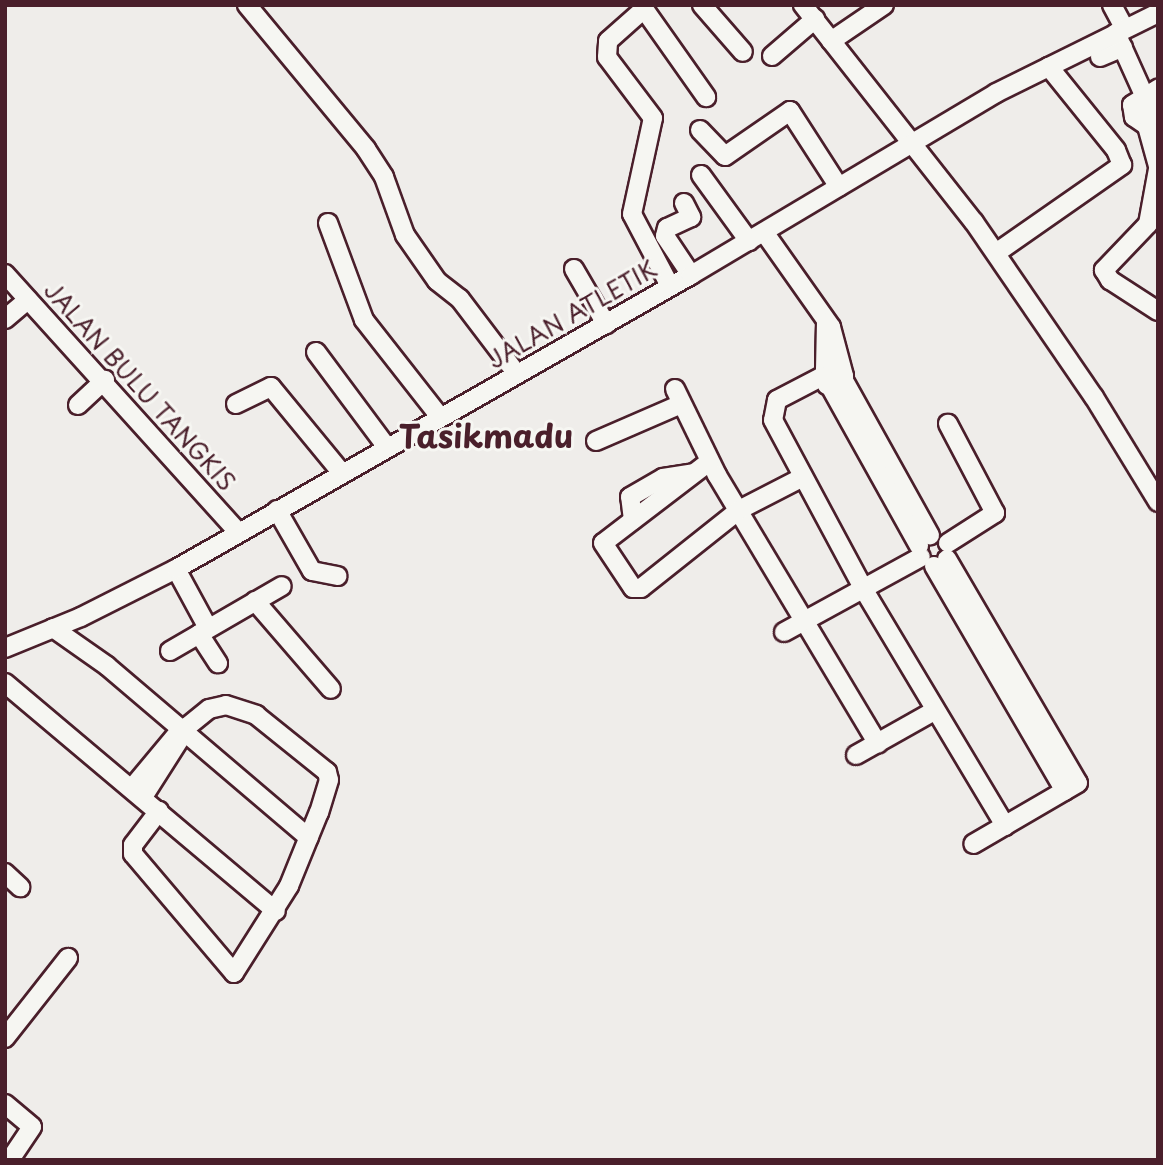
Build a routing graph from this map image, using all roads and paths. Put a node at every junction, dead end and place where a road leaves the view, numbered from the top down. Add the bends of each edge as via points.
1 (247, 5) edge
2 (702, 5) edge
3 (884, 5) edge
4 (1112, 5) edge
5 (647, 7) edge
6 (809, 12) edge
7 (1158, 13) edge
8 (1121, 36) junction
9 (831, 41) junction
10 (743, 52) dead end
11 (772, 56) dead end
12 (1100, 57) dead end
13 (1049, 66) junction
14 (1145, 96) edge
15 (706, 97) dead end
16 (1113, 111) dead end
17 (701, 130) dead end
18 (912, 143) junction
19 (1158, 167) edge
20 (701, 175) dead end
21 (839, 187) junction
22 (684, 203) dead end
23 (328, 223) dead end
24 (1153, 225) edge
25 (757, 237) junction
26 (996, 253) junction
27 (573, 269) dead end
28 (5, 274) edge
29 (691, 275) junction
30 (670, 286) junction
31 (27, 300) junction
32 (1158, 311) edge
33 (5, 319) edge
34 (607, 324) junction
35 (316, 352) dead end
36 (517, 374) junction
37 (832, 376) junction
38 (105, 380) junction
39 (236, 404) dead end
40 (78, 405) dead end
41 (440, 417) junction
42 (948, 424) dead end
43 (596, 441) dead end
44 (386, 446) junction
45 (702, 467) junction
46 (342, 472) junction
47 (801, 478) junction
48 (1158, 502) edge
49 (277, 510) junction
50 (740, 510) junction
51 (238, 532) junction
52 (933, 551) junction
53 (176, 569) junction
54 (338, 576) dead end
55 (282, 586) dead end
56 (864, 590) junction
57 (255, 601) junction
58 (806, 621) junction
59 (53, 628) junction
60 (204, 631) junction
61 (784, 632) dead end
62 (5, 648) edge
63 (170, 651) dead end
64 (218, 663) dead end
65 (5, 683) edge
66 (331, 689) dead end
67 (934, 711) junction
68 (184, 732) junction
69 (878, 744) junction
70 (856, 755) dead end
71 (137, 793) junction
72 (159, 811) junction
73 (1005, 826) junction
74 (309, 838) junction
75 (973, 844) dead end
76 (5, 873) edge
77 (20, 887) dead end
78 (276, 911) junction
79 (68, 958) dead end
80 (5, 1038) edge
81 (5, 1104) edge
82 (10, 1160) edge

1 - 36 street via 366,149 384,177 405,234 437,281 460,299
2 - 10 street
3 - 9 street
4 - 8 street
5 - 15 street
5 - 30 street via 608,41 605,50 653,118 632,214
6 - 9 street
6 - 11 street
7 - 8 street, JALAN ATLETIK
8 - 12 street
8 - 13 street, JALAN ATLETIK
8 - 14 street
9 - 18 street
13 - 18 street, JALAN ATLETIK
13 - 26 street via 1116,150 1122,165
14 - 16 street
14 - 19 street
17 - 21 street via 724,156 790,111
18 - 21 street, JALAN ATLETIK
18 - 26 street
19 - 24 street
20 - 25 street
21 - 25 street, JALAN ATLETIK
22 - 29 street via 691,217 667,228 665,236
23 - 41 street via 364,320
24 - 32 street via 1104,270 1110,280
25 - 29 street, JALAN ATLETIK
25 - 37 street via 826,318 837,346
26 - 48 street via 1094,397
27 - 34 street
28 - 31 street, JALAN BULU TANGKIS
29 - 30 street, JALAN ATLETIK
30 - 34 street, JALAN ATLETIK
31 - 33 street
31 - 38 street, JALAN BULU TANGKIS
34 - 36 street, JALAN ATLETIK
35 - 44 street
36 - 41 street, JALAN ATLETIK
37 - 47 street via 777,400 772,407
37 - 52 street
38 - 40 street
38 - 51 street, JALAN BULU TANGKIS
39 - 46 street via 271,387
41 - 44 street, JALAN ATLETIK
42 - 52 street via 995,513
43 - 45 street via 678,396
44 - 46 street, JALAN ATLETIK
45 - 50 street
45 - 50 street via 663,478 630,497 632,520 603,544 638,589
46 - 49 street, JALAN ATLETIK
47 - 50 street
47 - 56 street
49 - 51 street, JALAN ATLETIK
49 - 54 street via 312,571
50 - 58 street
51 - 53 street, JALAN ATLETIK
52 - 56 street
52 - 73 street via 1071,786
53 - 59 street, JALAN ATLETIK
53 - 60 street
55 - 57 street
56 - 58 street
56 - 67 street
57 - 60 street
57 - 66 street
58 - 61 street
58 - 69 street
59 - 62 street, JALAN ATLETIK
59 - 68 street via 107,666
60 - 63 street
60 - 64 street
65 - 71 street
67 - 69 street
67 - 73 street
68 - 71 street via 164,746
68 - 74 street
68 - 74 street via 209,709 239,706 324,767 328,784
69 - 70 street
71 - 72 street
72 - 78 street
72 - 78 street via 133,845 133,855 229,972 236,972
73 - 75 street
74 - 78 street
76 - 77 street
79 - 80 street
81 - 82 street via 32,1127

